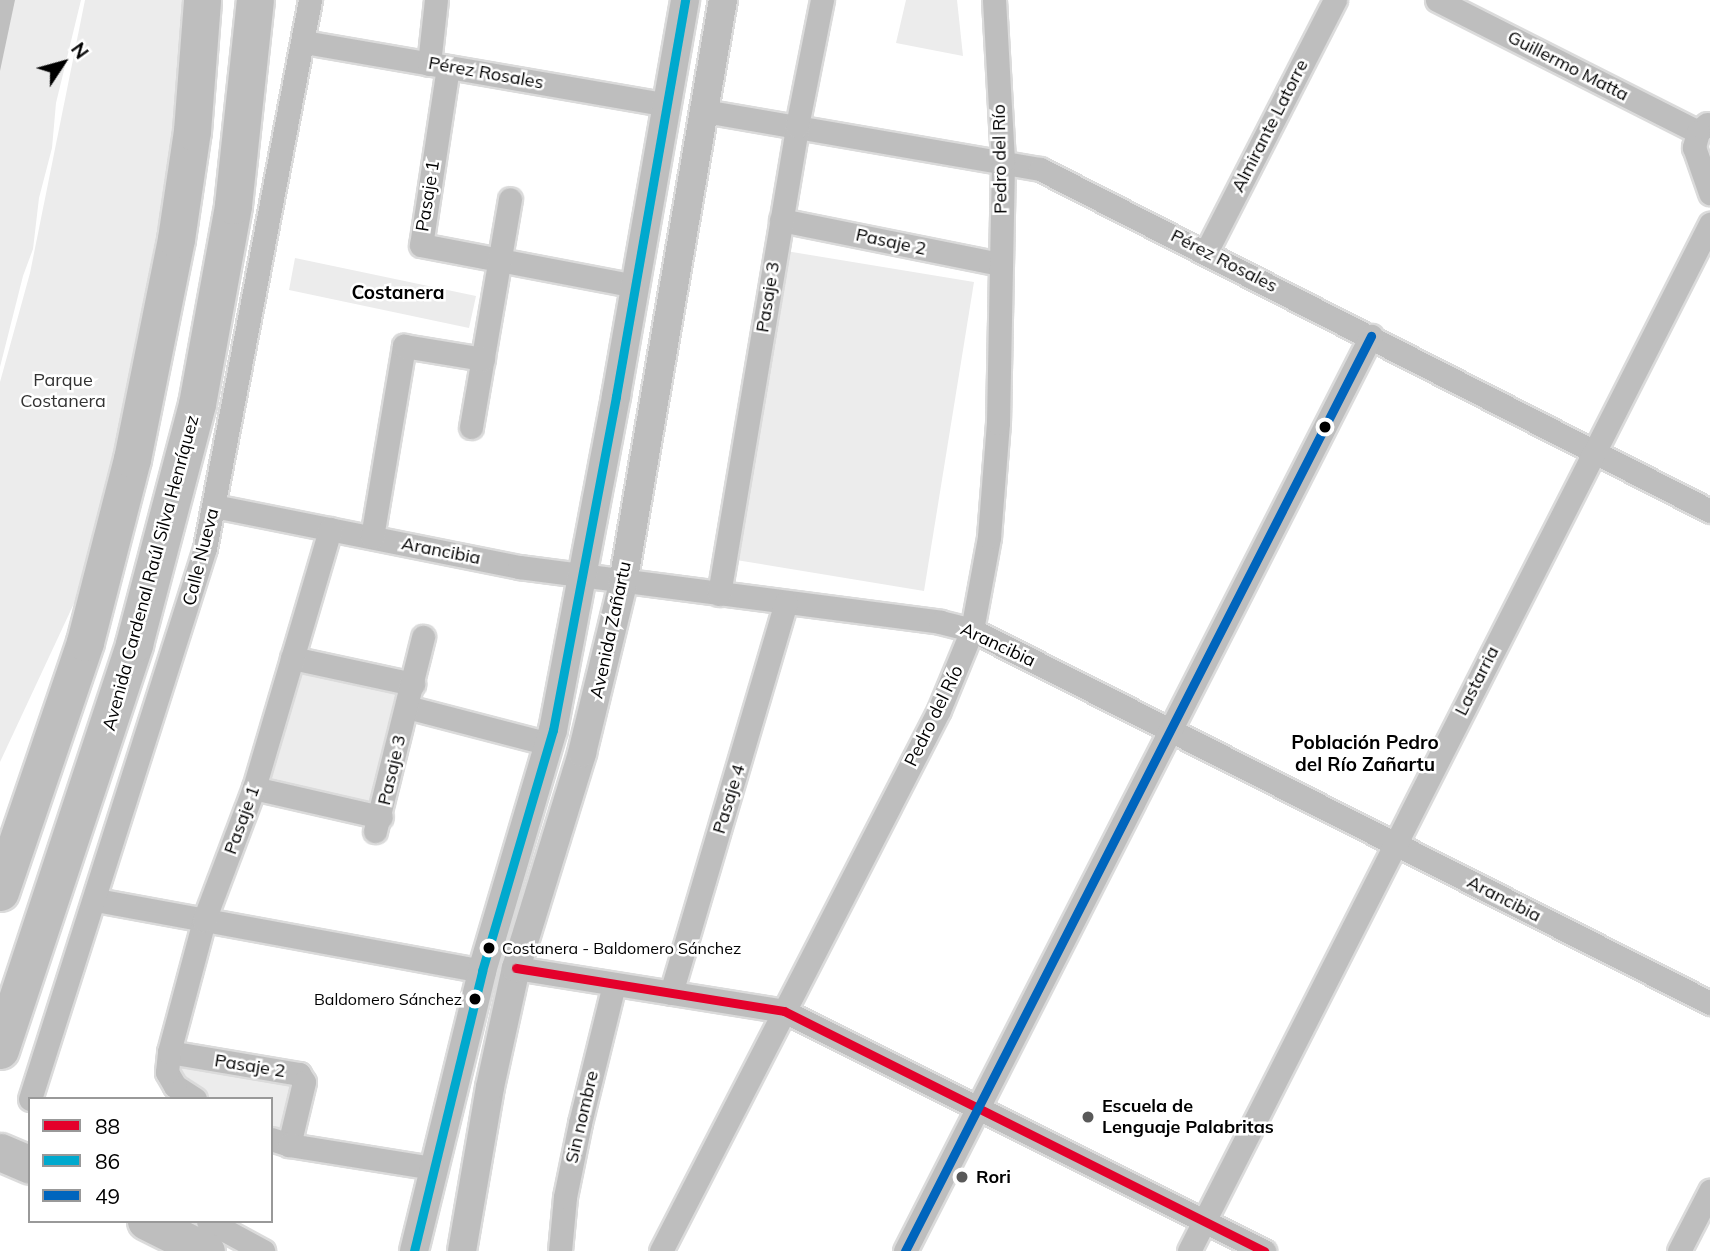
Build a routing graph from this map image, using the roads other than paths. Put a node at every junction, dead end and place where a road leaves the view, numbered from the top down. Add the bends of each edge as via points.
1 (202, 0) edge
2 (255, 0) edge
3 (310, 0) edge
4 (436, 0) edge
5 (685, 0) edge
6 (723, 0) edge
7 (822, 0) edge
8 (994, 0) edge
9 (1335, 0) edge
10 (1437, 0) edge
11 (304, 42) junction
12 (438, 65) junction
13 (667, 105) junction
14 (704, 111) junction
15 (797, 126) junction
16 (1704, 127) edge
17 (1003, 161) junction
18 (1710, 193) edge
19 (510, 199) dead end
20 (781, 220) junction
21 (1710, 224) edge
22 (1206, 252) junction
23 (500, 261) junction
24 (1000, 264) junction
25 (636, 286) junction
26 (1371, 336) junction
27 (483, 359) junction
28 (471, 427) dead end
29 (1594, 451) junction
30 (214, 506) junction
31 (1710, 511) edge
32 (330, 529) junction
33 (372, 537) junction
34 (583, 576) junction
35 (623, 583) junction
36 (719, 594) junction
37 (786, 603) junction
38 (972, 630) junction
39 (423, 637) dead end
40 (292, 658) junction
41 (75, 674) junction
42 (413, 684) junction
43 (407, 707) junction
44 (1170, 730) junction
45 (549, 744) junction
46 (254, 788) junction
47 (0, 812) edge
48 (1395, 844) junction
49 (0, 892) edge
50 (96, 900) junction
51 (204, 920) junction
52 (516, 968) junction
53 (482, 971) junction
54 (614, 985) junction
55 (671, 993) junction
56 (1710, 1003) edge
57 (784, 1011) junction
58 (0, 1049) edge
59 (169, 1052) junction
60 (31, 1097) edge
61 (192, 1097) edge
62 (978, 1107) junction
63 (280, 1142) edge
64 (0, 1152) edge
65 (28, 1164) edge
66 (432, 1168) junction
67 (1710, 1191) edge
68 (1205, 1221) junction
69 (150, 1223) edge
70 (212, 1223) edge
71 (206, 1251) edge
72 (263, 1251) edge
73 (414, 1251) edge
74 (462, 1251) edge
75 (560, 1251) edge
76 (661, 1251) edge
77 (905, 1251) edge
78 (1189, 1251) edge
79 (1264, 1251) edge
80 (1679, 1251) edge

1 - 41 main road via 192,131 157,341 111,547
2 - 58 main road, Avenida Cardenal Raúl Silva Henríquez via 233,205 197,404 130,657
3 - 11 street, Calle Nueva
4 - 12 street, Pasaje 1
5 - 13 street, Avenida Zañartu
6 - 14 street, Avenida Zañartu
7 - 15 street, Pasaje 3
8 - 17 street, Pedro del Río
9 - 22 street, Almirante Latorre
10 - 16 street, Guillermo Matta
11 - 12 street, Pérez Rosales
11 - 30 street, Calle Nueva
12 - 13 street, Pérez Rosales
12 - 23 street, Pasaje 1 via 421,245
13 - 25 street, Avenida Zañartu
14 - 15 street, Pérez Rosales
14 - 35 street, Avenida Zañartu
15 - 17 street, Pérez Rosales
15 - 20 street, Pasaje 3
16 - 18 street, Guillermo Matta via 1695,148
17 - 22 street, Pérez Rosales via 1054,174
17 - 24 street, Pedro del Río
19 - 23 street
20 - 24 street, Pasaje 2
20 - 36 street, Pasaje 3
21 - 29 street, Lastarria
22 - 26 street, Pérez Rosales
23 - 25 street
23 - 27 street
24 - 38 street, Pedro del Río via 993,498
25 - 34 street, Avenida Zañartu
26 - 29 street, Pérez Rosales
26 - 44 street
27 - 28 street
27 - 33 street via 404,346
29 - 31 street, Pérez Rosales
29 - 48 street, Lastarria
30 - 32 street, Arancibia
30 - 50 street, Calle Nueva via 190,601
32 - 33 street, Arancibia
32 - 40 street, Pasaje 1
33 - 34 street, Arancibia
34 - 35 street, Arancibia
34 - 45 street, Avenida Zañartu
35 - 36 street, Arancibia
35 - 52 street, Avenida Zañartu via 582,753
36 - 37 street, Arancibia
37 - 38 street, Arancibia
37 - 55 street, Pasaje 4
38 - 44 street, Arancibia
38 - 57 street, Pedro del Río via 939,710
39 - 42 street, Pasaje 3
40 - 42 street
40 - 46 street, Pasaje 1
41 - 47 main road
41 - 49 main road
42 - 43 street, Pasaje 3
43 - 45 street
43 - 46 street, Pasaje 3 via 378,824
44 - 48 street, Arancibia
44 - 62 street
45 - 53 street, Avenida Zañartu
46 - 51 street, Pasaje 1
48 - 56 street, Arancibia
48 - 68 street, Lastarria
50 - 51 street
50 - 60 street, Calle Nueva
51 - 53 street
51 - 59 street, Pasaje 1
52 - 54 street
52 - 74 street, Avenida Zañartu via 489,1087
53 - 66 street, Avenida Zañartu
54 - 55 street
54 - 75 street, Sin nombre via 579,1123
55 - 57 street
57 - 62 street
57 - 76 street, Pedro del Río
59 - 61 street, Pasaje 1 via 167,1072 175,1086
59 - 63 street, Pasaje 2 via 299,1074 304,1082
62 - 68 street
62 - 77 street
63 - 66 street
64 - 65 main road
66 - 73 street, Avenida Zañartu
67 - 80 street
68 - 78 street, Lastarria
68 - 79 street
69 - 71 main road
70 - 72 street

